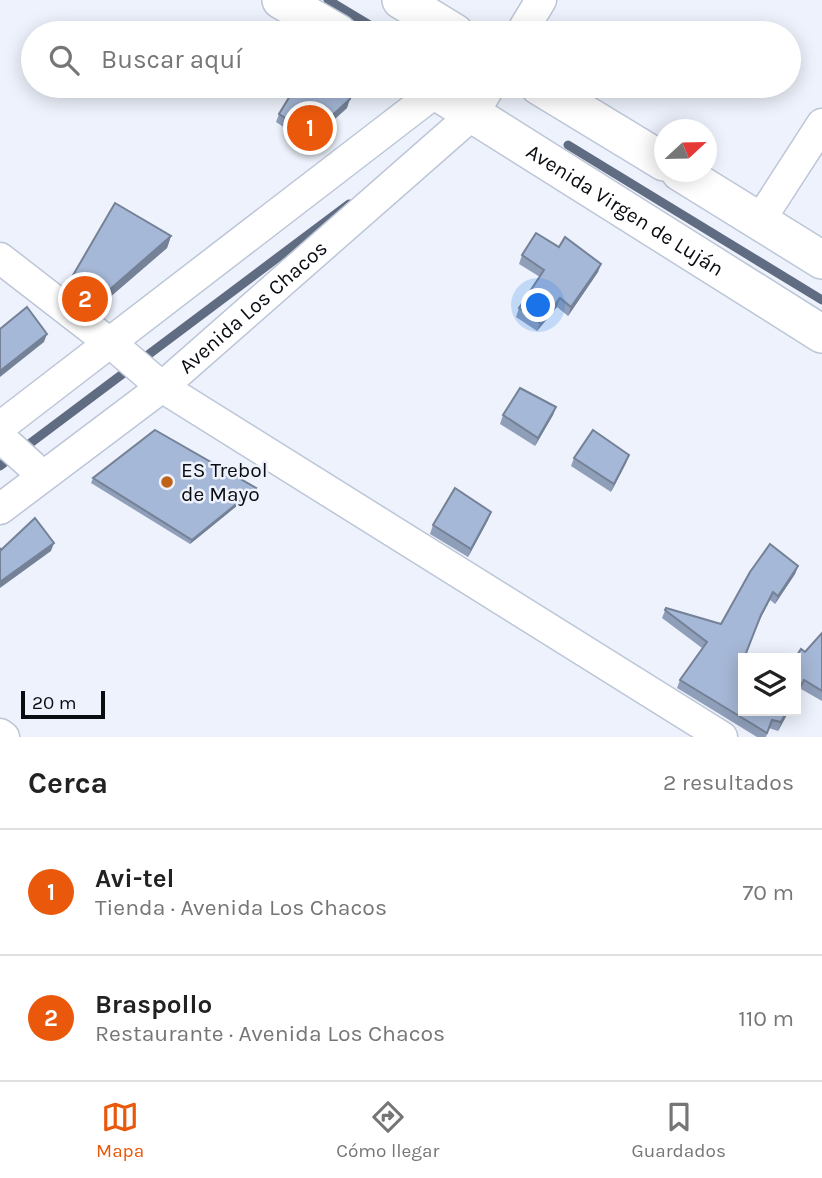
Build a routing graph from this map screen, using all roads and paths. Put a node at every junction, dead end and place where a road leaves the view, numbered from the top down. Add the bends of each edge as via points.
1 (281, 0) edge
2 (401, 0) edge
3 (541, 0) edge
4 (317, 21) edge
5 (435, 21) edge
6 (528, 21) edge
7 (421, 98) edge
8 (559, 98) edge
9 (481, 100) edge
10 (822, 124) edge
11 (654, 156) edge
12 (697, 182) edge
13 (760, 220) junction
14 (0, 258) edge
15 (822, 260) edge
16 (822, 334) edge
17 (115, 347) junction
18 (155, 382) junction
19 (2, 436) edge
20 (38, 471) junction
21 (0, 509) edge
22 (0, 734) edge
23 (5, 737) edge
24 (722, 737) edge

1 - 4 main road
2 - 5 main road
3 - 6 street
7 - 17 street
8 - 11 main road
9 - 16 main road, Avenida Virgen de Luján
9 - 18 street, Avenida Los Chacos
10 - 13 street
12 - 13 main road
13 - 15 main road
14 - 17 street
17 - 18 street
17 - 19 street
18 - 20 street, Avenida Los Chacos
18 - 24 street
19 - 20 street
20 - 21 street, Avenida Los Chacos
22 - 23 street

